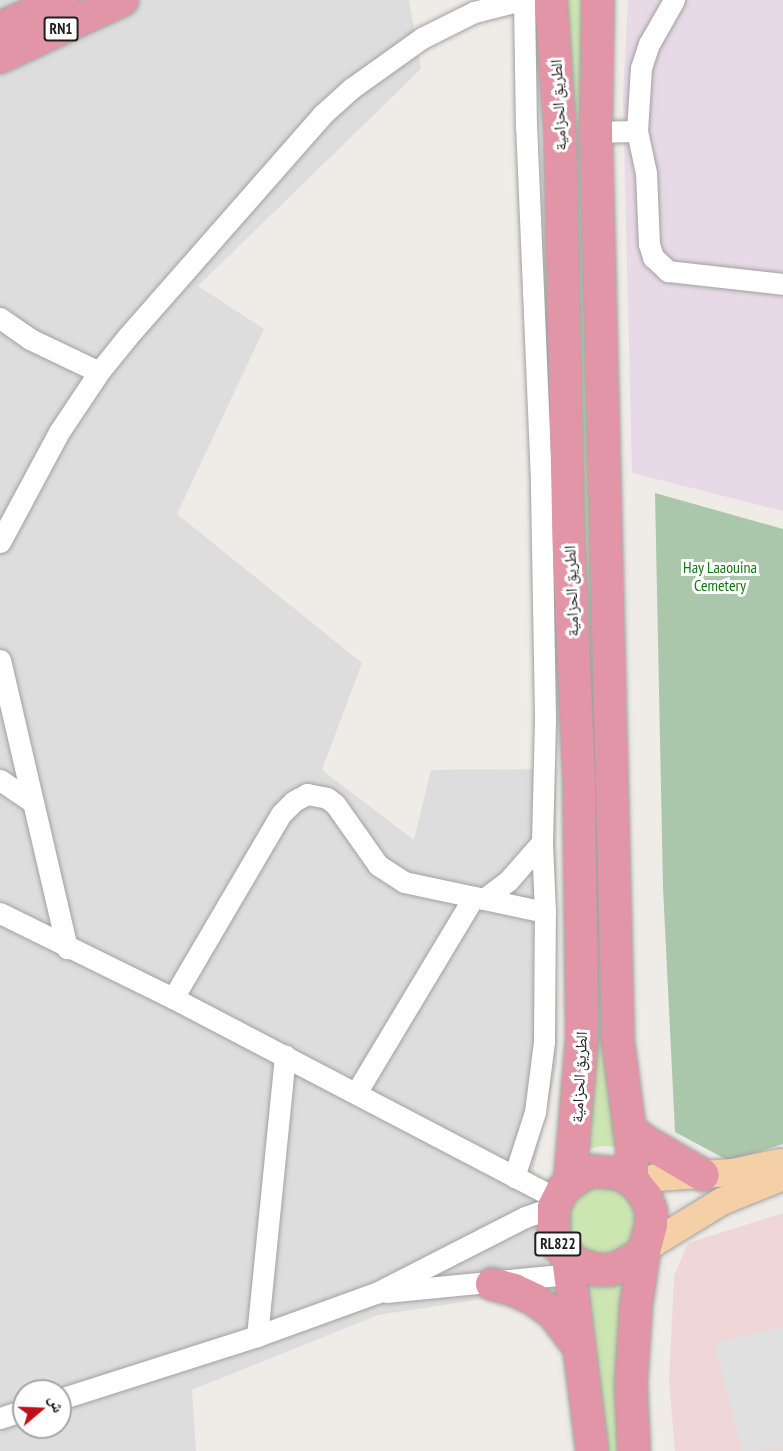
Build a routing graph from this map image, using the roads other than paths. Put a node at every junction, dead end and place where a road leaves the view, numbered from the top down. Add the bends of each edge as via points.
1 (62, 0) edge
2 (122, 0) edge
3 (523, 0) edge
4 (551, 0) edge
5 (598, 0) edge
6 (674, 0) edge
7 (0, 28) edge
8 (0, 57) edge
9 (637, 131) junction
10 (596, 132) junction
11 (783, 284) edge
12 (0, 318) edge
13 (99, 372) junction
14 (0, 542) edge
15 (0, 660) edge
16 (0, 780) edge
17 (31, 801) junction
18 (542, 842) junction
19 (479, 898) junction
20 (545, 912) junction
21 (0, 913) edge
22 (67, 948) junction
23 (173, 998) junction
24 (285, 1055) junction
25 (356, 1093) junction
26 (629, 1128) junction
27 (783, 1160) edge
28 (703, 1175) junction
29 (783, 1176) edge
30 (514, 1177) junction
31 (634, 1182) junction
32 (560, 1196) junction
33 (645, 1249) junction
34 (578, 1268) junction
35 (492, 1284) junction
36 (376, 1293) junction
37 (257, 1336) junction
38 (580, 1349) junction
39 (72, 1395) edge
40 (592, 1451) edge
41 (634, 1451) edge

1 - 7 highway, RN1
2 - 8 highway, RN1
3 - 13 street via 474,12 449,23 388,62 330,108
3 - 18 street via 541,504 545,717
4 - 32 highway, الطريق الحزامية via 560,132 569,550 579,782 582,1038
5 - 10 highway
6 - 9 street via 649,44 641,68
9 - 10 street
9 - 11 street via 645,163 653,257 676,274
10 - 26 highway via 618,1041
12 - 13 street via 30,339
13 - 14 street via 59,432
15 - 17 street
16 - 17 street
17 - 22 street
18 - 19 street via 508,881
18 - 20 street
19 - 20 street
19 - 23 street via 404,882 389,874 378,865 335,804 307,794 281,814
19 - 25 street
20 - 30 street via 542,1073 535,1112
21 - 22 street
22 - 23 street
23 - 24 street
24 - 25 street
24 - 37 street
25 - 30 street
26 - 28 highway
26 - 31 highway
27 - 28 main road via 762,1167
28 - 31 main road
29 - 33 main road via 721,1202
30 - 32 street
31 - 32 highway, RL822 via 608,1171 594,1171
31 - 33 highway via 651,1210
32 - 34 highway, الطريق الحزامية / RL822 via 554,1234
32 - 36 street, RL822
33 - 34 highway, RL822 via 622,1266
33 - 41 highway via 636,1306 631,1384
34 - 35 street, RL822
34 - 38 highway, الطريق الحزامية
35 - 36 street, RL822
35 - 38 highway via 535,1299 553,1313
36 - 37 street, RL822
37 - 39 street, RL822
38 - 40 highway, الطريق الحزامية

